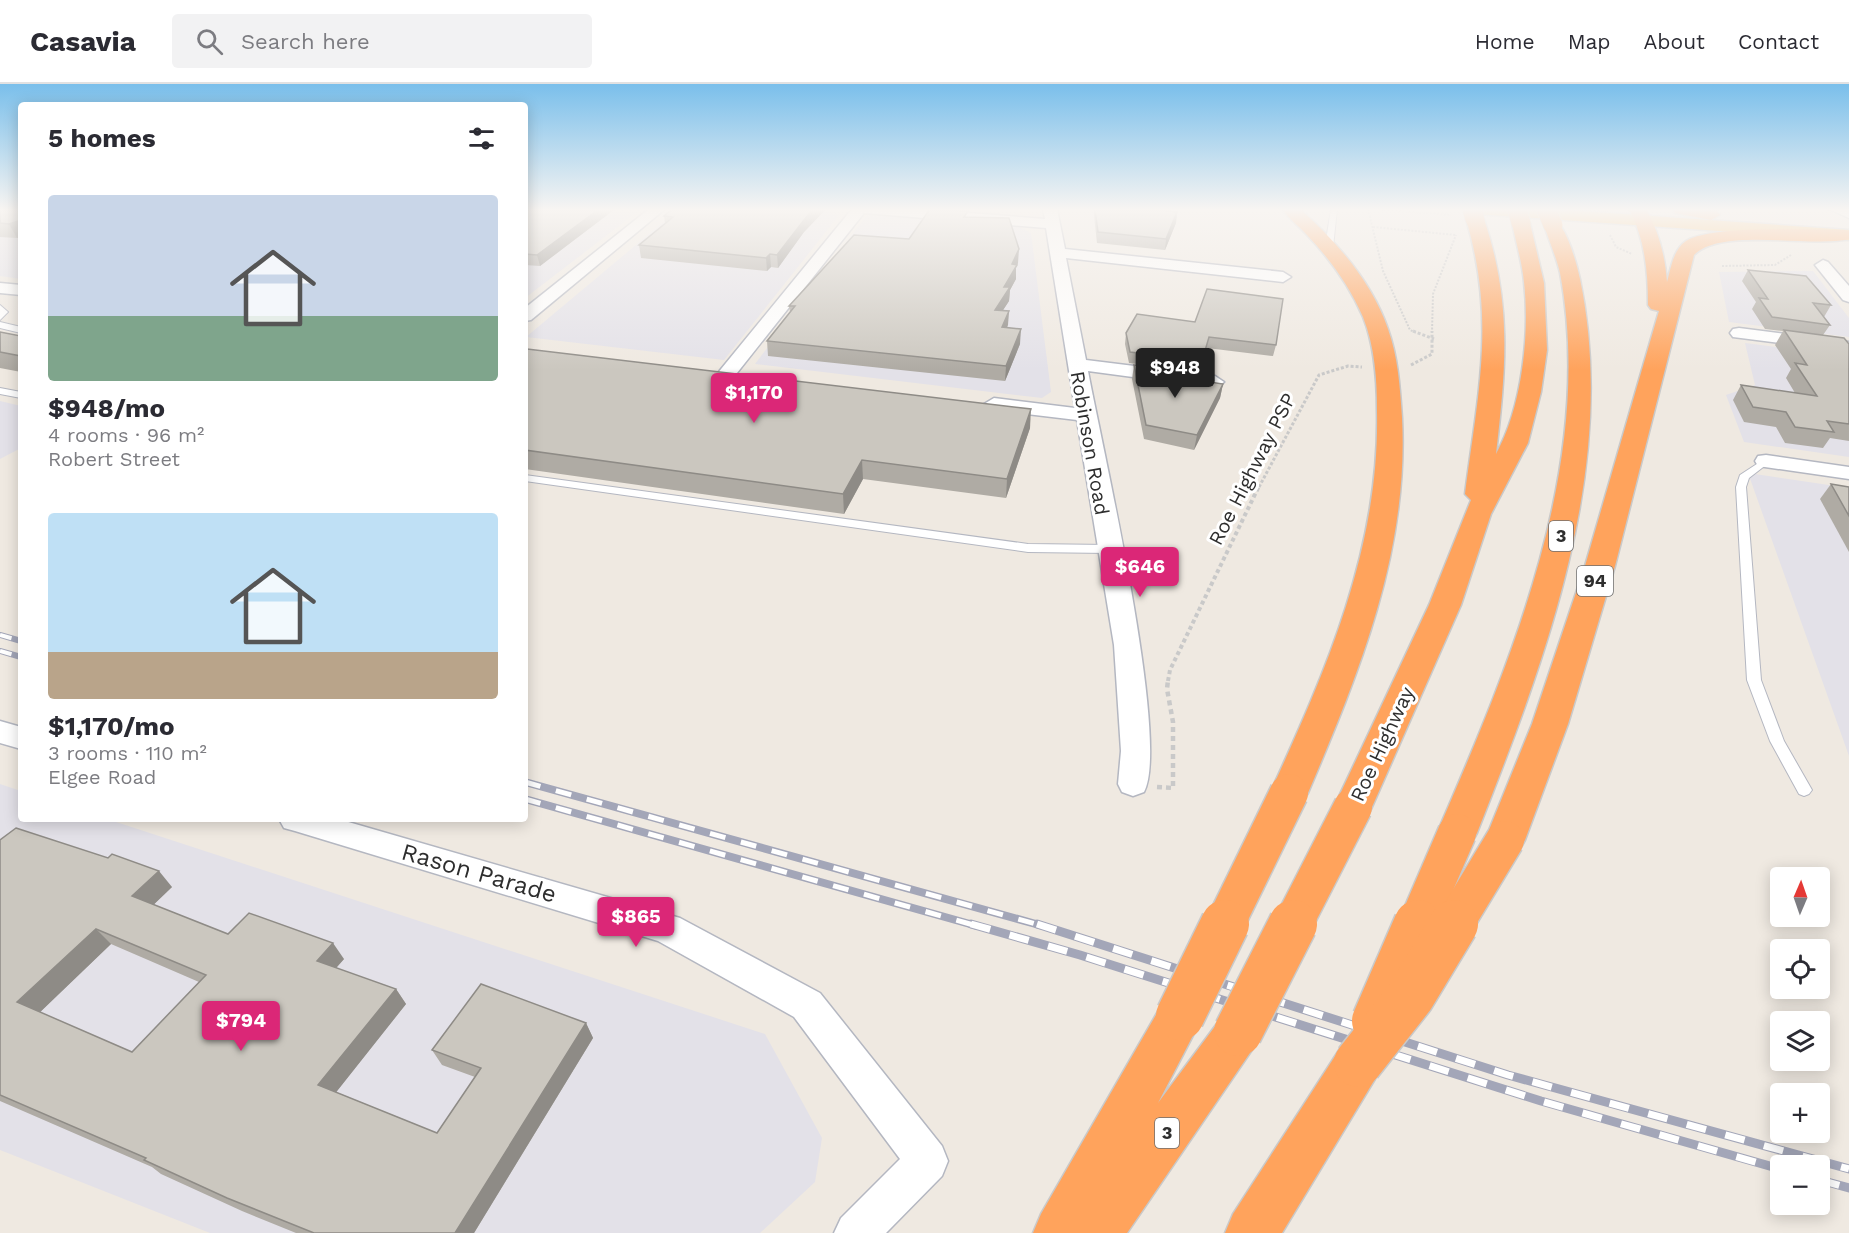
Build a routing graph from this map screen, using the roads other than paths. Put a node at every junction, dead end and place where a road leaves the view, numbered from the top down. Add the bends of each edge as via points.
1 (591, 263) edge
2 (816, 263) edge
3 (1060, 263) edge
4 (1161, 263) edge
5 (1339, 263) edge
6 (1488, 263) edge
7 (1529, 263) edge
8 (1566, 263) edge
9 (1657, 263) edge
10 (1681, 263) edge
11 (1823, 265) dead end
12 (1283, 277) dead end
13 (0, 288) edge
14 (18, 290) edge
15 (1849, 297) edge
16 (0, 308) edge
17 (528, 314) edge
18 (0, 317) edge
19 (0, 326) edge
20 (18, 329) edge
21 (1740, 333) dead end
22 (1849, 347) edge
23 (1659, 352) junction
24 (1076, 363) junction
25 (703, 371) edge
26 (726, 374) junction
27 (749, 376) edge
28 (1215, 382) edge
29 (0, 391) edge
30 (18, 394) edge
31 (980, 403) edge
32 (1084, 415) junction
33 (1766, 461) joint
34 (1849, 473) edge
35 (528, 477) edge
36 (1477, 514) junction
37 (1109, 549) junction
38 (0, 732) edge
39 (18, 737) edge
40 (1133, 784) road end
41 (1804, 790) dead end
42 (305, 822) edge
43 (1358, 1062) junction
44 (856, 1233) edge
45 (1060, 1233) edge
46 (1095, 1233) edge
47 (1252, 1233) edge

1 - 17 street
2 - 26 street
3 - 24 street, Robinson Road
4 - 12 street
5 - 45 highway, bridge via 1370,309 1382,347 1391,414 1384,526 1358,626 1289,792 1180,1016
6 - 36 highway via 1496,360
7 - 36 highway, Roe Highway / 3 via 1534,283 1536,350 1529,392 1515,442
8 - 43 highway, 3, bridge via 1577,318 1580,408 1562,529 1538,623 1505,719
9 - 23 highway
10 - 23 highway, 94
11 - 15 street
13 - 14 street
16 - 18 lane via 4,312
19 - 20 lane
21 - 22 street
23 - 43 highway, 94, bridge via 1600,566 1550,724 1504,840 1410,997
24 - 28 street
24 - 32 street, Robinson Road
25 - 26 street
26 - 27 street
29 - 30 lane
31 - 32 street
32 - 37 street, Robinson Road
33 - 34 street
33 - 41 lane via 1744,477 1741,487 1754,680 1777,741
35 - 37 lane via 1028,549
36 - 46 highway, Roe Highway / 3, bridge via 1445,605 1353,807 1238,1032
37 - 40 street, Robinson Road via 1133,695
38 - 39 street
42 - 44 street, Rason Parade via 668,929 807,1005 927,1161
43 - 47 highway, 3

